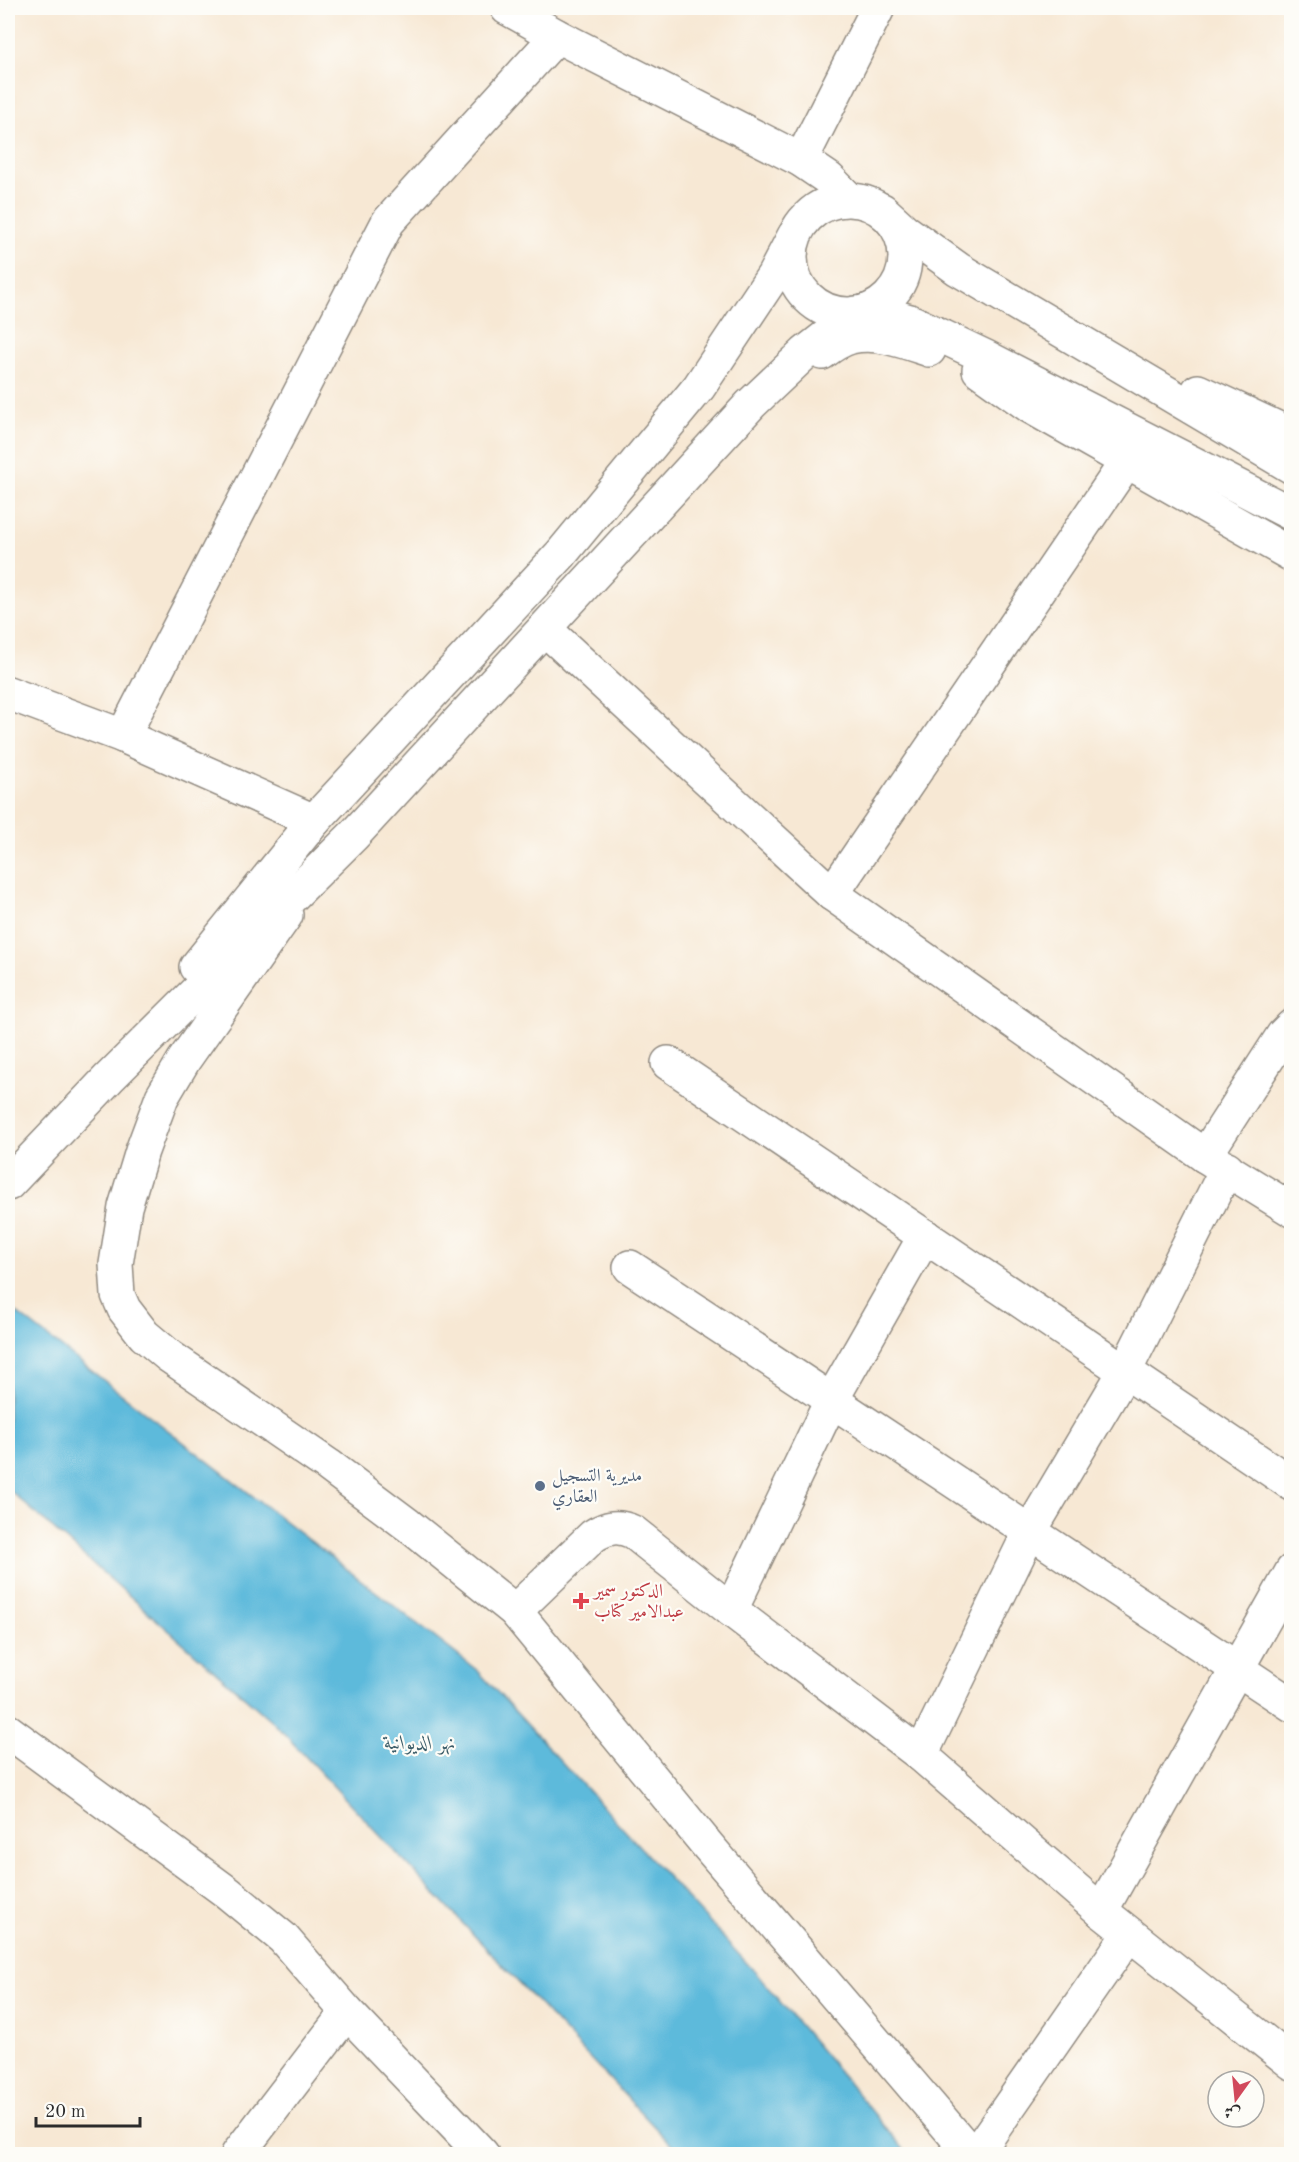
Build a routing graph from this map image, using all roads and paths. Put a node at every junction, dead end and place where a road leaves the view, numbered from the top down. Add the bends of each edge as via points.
1 (507, 8) edge
2 (878, 8) edge
3 (557, 36) junction
4 (801, 160) junction
5 (849, 199) junction
6 (882, 210) junction
7 (794, 236) junction
8 (861, 312) junction
9 (1050, 324) junction
10 (923, 327) junction
11 (779, 378) junction
12 (1031, 407) junction
13 (1292, 435) edge
14 (1126, 461) junction
15 (1292, 467) edge
16 (1292, 514) edge
17 (1292, 555) edge
18 (545, 629) junction
19 (8, 693) edge
20 (123, 736) junction
21 (314, 821) junction
22 (312, 877) junction
23 (832, 894) junction
24 (1292, 1026) edge
25 (668, 1063) dead end
26 (109, 1078) junction
27 (1216, 1162) junction
28 (8, 1184) edge
29 (1292, 1210) edge
30 (925, 1236) junction
31 (630, 1268) dead end
32 (1125, 1371) junction
33 (831, 1401) junction
34 (1292, 1484) edge
35 (1029, 1533) junction
36 (1292, 1571) edge
37 (732, 1610) junction
38 (515, 1611) junction
39 (1237, 1671) junction
40 (1292, 1705) edge
41 (8, 1731) edge
42 (921, 1755) junction
43 (1101, 1911) junction
44 (1129, 1934) junction
45 (347, 2012) junction
46 (1288, 2050) edge
47 (238, 2154) edge
48 (482, 2154) edge
49 (971, 2154) edge
50 (976, 2154) edge

1 - 3 street
2 - 4 street
3 - 4 street
3 - 20 street via 388,222
4 - 5 street
5 - 6 street
5 - 7 street via 831,201 815,209 802,220
6 - 8 street via 902,238 906,256 903,273 895,290 882,303
6 - 9 street via 958,269
7 - 8 street via 790,262 799,289 829,311 848,315
7 - 21 street via 773,276 699,387 561,554
8 - 10 street via 886,314
8 - 11 street
9 - 13 street
9 - 15 street
10 - 12 street
10 - 16 street via 1025,375
11 - 12 street via 850,337 872,336 930,351
11 - 18 street
12 - 14 street
14 - 17 street
14 - 23 street
18 - 22 street
18 - 23 street
19 - 20 street
20 - 21 street
21 - 26 street
22 - 26 street
22 - 38 street via 162,1097 125,1207 116,1264 118,1295 144,1335 170,1356 328,1465
23 - 27 street
24 - 27 street via 1283,1035
25 - 30 street
26 - 28 street
27 - 29 street
27 - 32 street
30 - 32 street
30 - 33 street
31 - 33 street
32 - 34 street
32 - 35 street
33 - 35 street
33 - 37 street
35 - 39 street
35 - 42 street
36 - 39 street
37 - 38 street via 621,1526 593,1536
37 - 42 street
38 - 49 street
39 - 40 street
39 - 43 street
41 - 45 street via 283,1938
42 - 43 street
43 - 44 street
44 - 46 street
44 - 50 street
45 - 47 street
45 - 48 street

